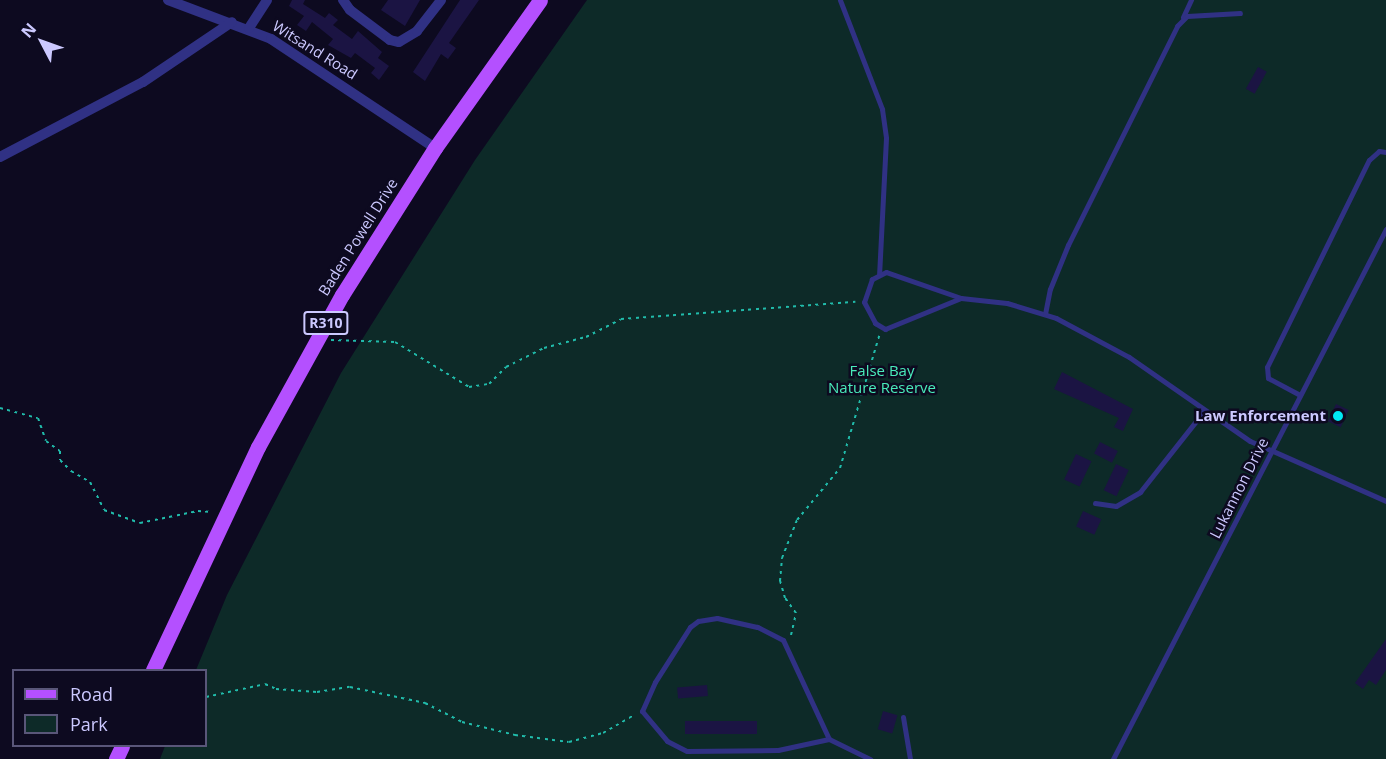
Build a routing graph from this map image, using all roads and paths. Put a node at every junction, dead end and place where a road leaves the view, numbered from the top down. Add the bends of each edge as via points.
1 (168, 0) edge
2 (267, 0) edge
3 (343, 0) edge
4 (441, 0) edge
5 (540, 0) edge
6 (840, 0) edge
7 (1191, 0) edge
8 (1240, 13) dead end
9 (1183, 19) junction
10 (232, 22) junction
11 (249, 28) junction
12 (435, 148) junction
13 (1386, 152) edge
14 (0, 157) edge
15 (1386, 229) edge
16 (879, 274) junction
17 (961, 298) junction
18 (864, 302) junction
19 (1045, 314) junction
20 (881, 328) junction
21 (317, 340) junction
22 (1300, 395) junction
23 (0, 408) edge
24 (1204, 411) junction
25 (1273, 449) junction
26 (1386, 501) edge
27 (1095, 503) dead end
28 (223, 517) junction
29 (788, 646) junction
30 (153, 669) edge
31 (207, 697) edge
32 (642, 711) junction
33 (903, 717) dead end
34 (829, 739) junction
35 (870, 759) edge
36 (910, 759) edge
37 (1113, 759) edge

1 - 10 street, Witsand Road
2 - 11 street
3 - 4 street via 390,40 399,42 417,31
5 - 12 main road, Baden Powell Drive / R310
6 - 16 lane via 882,109 886,138
7 - 9 lane
8 - 9 lane
9 - 19 lane via 1068,245 1050,289
10 - 11 street, Witsand Road
10 - 14 street via 143,82
11 - 12 street, Witsand Road via 313,64
12 - 21 main road, Baden Powell Drive / R310
13 - 22 lane via 1379,151 1369,160 1267,367 1268,378
15 - 22 lane, Lukannon Drive
16 - 17 lane via 892,273
16 - 18 lane via 868,285
17 - 19 lane via 1007,303
17 - 20 lane via 896,326
18 - 20 lane via 869,316
18 - 21 path via 621,319 586,338 544,348 506,367 489,384 469,387 394,342
19 - 24 lane via 1129,357
20 - 29 path via 840,468 797,520 782,558 780,581 785,598 796,613
21 - 28 main road, Baden Powell Drive / R310
22 - 25 lane, Lukannon Drive
23 - 28 path via 38,418 46,441 60,451 60,460 71,471 90,482 104,510 140,523 207,510
24 - 25 lane via 1250,441
24 - 27 lane via 1140,492 1116,506
25 - 26 lane
25 - 37 lane, Lukannon Drive
28 - 30 main road, Baden Powell Drive / R310
29 - 32 lane via 778,636 757,627 717,618 698,621 667,663
29 - 34 lane
31 - 32 path via 265,684 276,689 317,692 350,687 425,703 462,723 569,742 603,733
32 - 34 lane via 667,741 687,751 778,750
33 - 36 lane
34 - 35 lane

